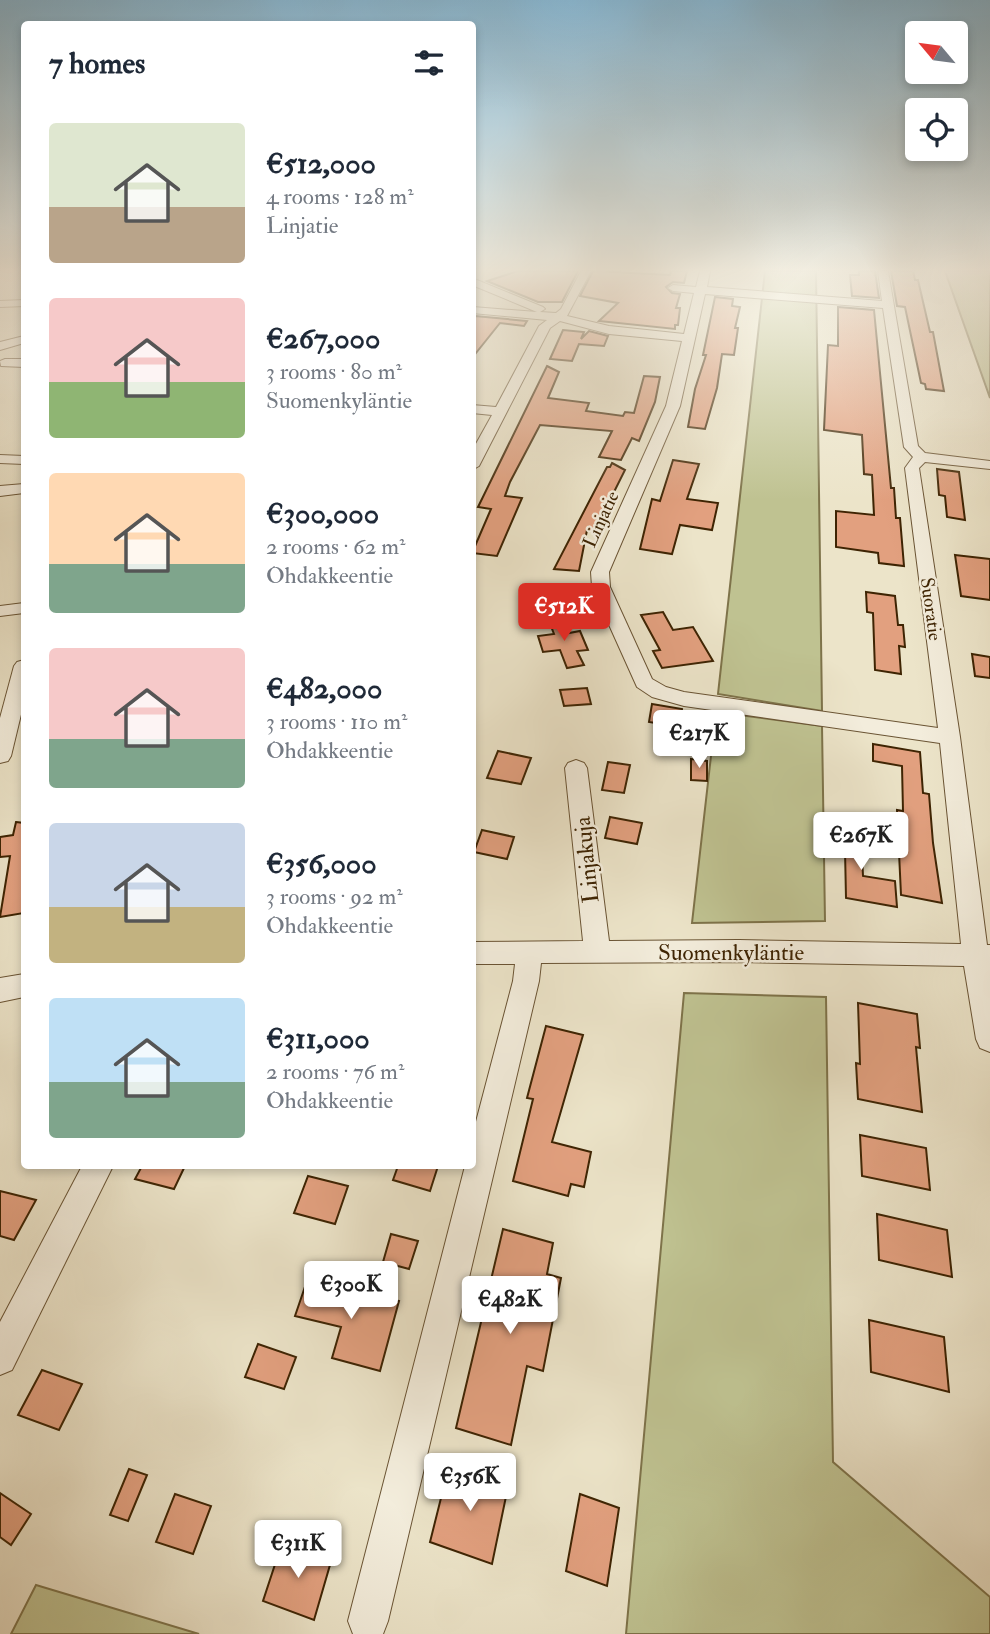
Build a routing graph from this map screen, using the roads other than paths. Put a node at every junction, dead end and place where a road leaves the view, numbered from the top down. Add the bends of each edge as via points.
1 (534, 347) edge
2 (687, 347) edge
3 (895, 347) edge
4 (5, 363) dead end
5 (21, 363) edge
6 (476, 409) edge
7 (500, 412) junction
8 (921, 457) junction
9 (476, 458) edge
10 (0, 459) edge
11 (21, 460) edge
12 (990, 465) edge
13 (21, 489) edge
14 (0, 491) edge
15 (21, 608) edge
16 (0, 611) edge
17 (21, 675) edge
18 (4, 725) edge
19 (950, 737) junction
20 (0, 756) edge
21 (576, 768) dead end
22 (597, 952) junction
23 (476, 953) edge
24 (529, 953) junction
25 (983, 956) edge
26 (21, 986) edge
27 (0, 990) edge
28 (990, 1040) edge
29 (96, 1169) edge
30 (0, 1358) edge
31 (368, 1621) dead end

1 - 7 street
2 - 19 street, Linjatie via 664,431 600,572 601,587 640,678 659,692 684,699
3 - 8 street via 911,447
4 - 5 street
6 - 7 street
7 - 9 street
8 - 12 street
8 - 19 street, Suoratie via 912,468
10 - 11 street
13 - 14 street
15 - 16 street
17 - 18 street
18 - 20 street
19 - 25 street, Suoratie
21 - 22 street, Linjakuja
22 - 24 street, Suomenkyläntie
22 - 25 street, Suomenkyläntie
23 - 24 street, Suomenkyläntie
24 - 31 street via 523,995
25 - 28 street, Suoratie
26 - 27 street
29 - 30 street

